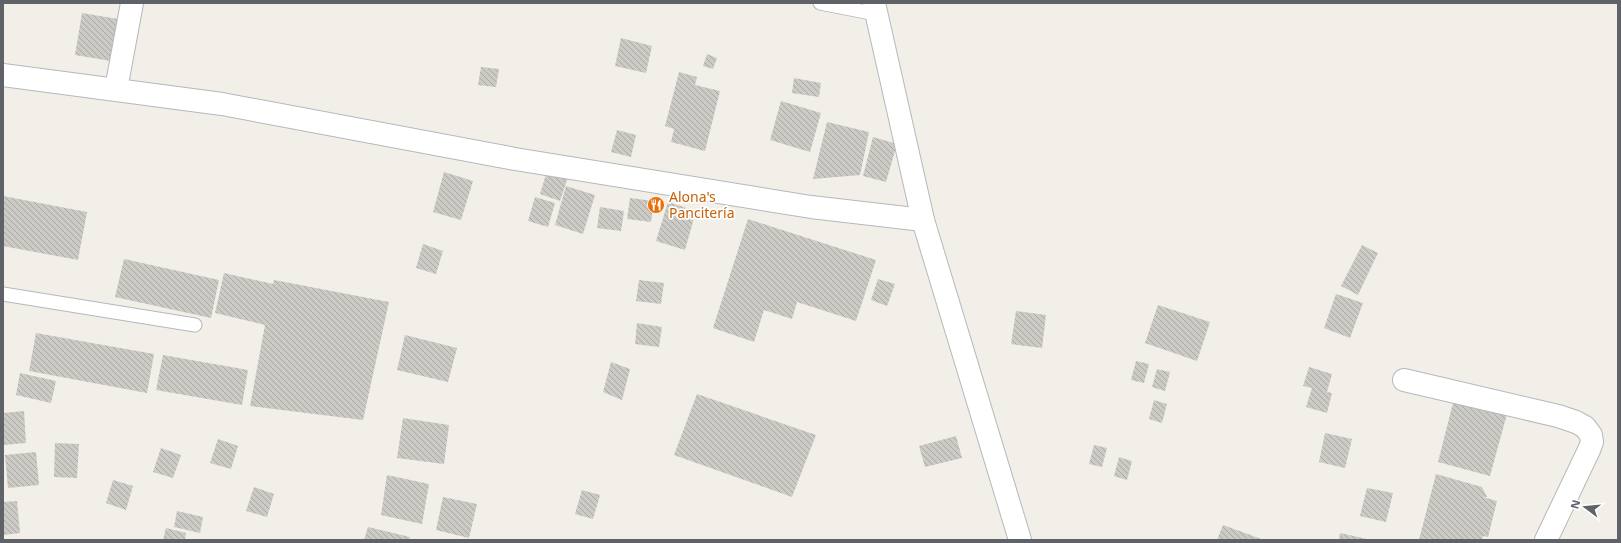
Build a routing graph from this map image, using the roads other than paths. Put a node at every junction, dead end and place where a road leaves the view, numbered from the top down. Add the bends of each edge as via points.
1 (132, 3) edge
2 (820, 3) edge
3 (875, 8) edge
4 (3, 75) edge
5 (116, 89) junction
6 (923, 220) junction
7 (3, 294) edge
8 (195, 325) dead end
9 (1404, 380) dead end
10 (1020, 540) edge
11 (1546, 540) edge

1 - 5 street
2 - 3 lane
3 - 6 street
4 - 5 street
5 - 6 street via 222,104 515,159 811,206
6 - 10 street
7 - 8 lane
9 - 11 street via 1558,416 1585,427 1591,435 1592,442 1569,496

